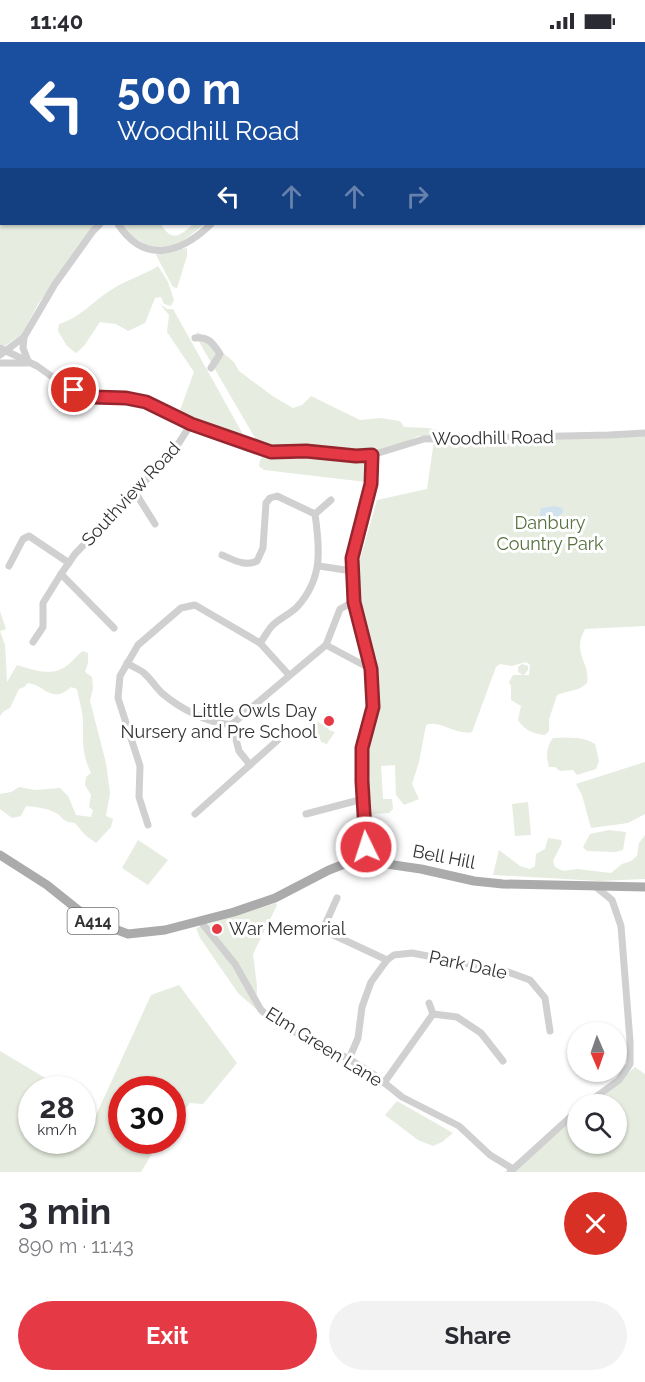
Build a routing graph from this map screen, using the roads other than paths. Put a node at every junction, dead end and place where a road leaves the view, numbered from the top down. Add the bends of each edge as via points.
1 (99, 225) edge
2 (119, 225) edge
3 (210, 225) edge
4 (24, 337) junction
5 (195, 338) dead end
6 (2, 351) edge
7 (30, 362) junction
8 (0, 363) edge
9 (211, 368) dead end
10 (191, 424) junction
11 (645, 433) edge
12 (372, 455) junction
13 (135, 492) junction
14 (331, 500) dead end
15 (315, 514) junction
16 (155, 524) dead end
17 (222, 555) dead end
18 (69, 562) junction
19 (9, 566) dead end
20 (319, 566) junction
21 (352, 571) junction
22 (61, 574) junction
23 (354, 602) junction
24 (114, 628) dead end
25 (33, 642) dead end
26 (260, 644) junction
27 (326, 645) junction
28 (127, 663) junction
29 (371, 669) junction
30 (289, 675) junction
31 (232, 724) junction
32 (279, 739) dead end
33 (250, 765) junction
34 (363, 799) junction
35 (195, 814) dead end
36 (306, 814) dead end
37 (147, 825) dead end
38 (0, 855) edge
39 (366, 861) junction
40 (596, 887) junction
41 (645, 887) edge
42 (619, 888) junction
43 (337, 898) dead end
44 (612, 900) junction
45 (201, 922) junction
46 (387, 960) junction
47 (429, 1003) dead end
48 (433, 1014) junction
49 (550, 1031) dead end
50 (349, 1059) junction
51 (503, 1061) dead end
52 (384, 1083) junction
53 (600, 1094) edge
54 (567, 1120) edge
55 (505, 1163) junction
56 (511, 1171) edge
57 (503, 1172) edge

1 - 4 street via 55,284
2 - 3 street via 145,248 162,252 184,244
4 - 6 street
4 - 7 street via 23,348
5 - 9 street via 203,337 220,354
6 - 7 street, Woodhill Road
7 - 8 street
7 - 10 street, Woodhill Road via 83,394 146,402
10 - 12 street, Woodhill Road via 271,452
10 - 13 street, Southview Road via 173,452
11 - 12 street, Woodhill Road via 424,439
12 - 21 street via 371,484 356,538
13 - 16 street
13 - 18 street, Southview Road
14 - 15 street
15 - 17 street via 277,496 270,498 266,503 263,548 257,561 244,564
15 - 20 street
18 - 19 street, Southview Road via 29,536 23,539
18 - 22 street, Southview Road
20 - 21 street
20 - 26 street via 296,608 271,627
21 - 23 street
22 - 24 street
22 - 25 street, Southview Road via 43,603 43,627
23 - 27 street via 340,609
23 - 29 street
26 - 28 street via 195,605 188,605 138,645
26 - 30 street
27 - 29 street
27 - 30 street
28 - 31 street via 176,703 209,720
28 - 37 street via 120,676 117,698 140,766 139,797
29 - 34 street via 373,707 362,748
30 - 31 street
31 - 33 street via 239,751
32 - 33 street
33 - 35 street
34 - 36 street
34 - 39 street
38 - 45 main road, A414 via 47,885 82,914 128,934
39 - 40 main road, Bell Hill / A414 via 474,881
39 - 45 main road, Bell Hill / A414 via 347,863 275,898
40 - 42 main road, Bell Hill / A414
40 - 44 street
41 - 42 main road, A414
42 - 44 street
43 - 46 street via 325,931
44 - 53 street via 621,926 630,1064 619,1080
45 - 50 street, Elm Green Lane via 235,964 261,1010 277,1023
46 - 49 street, Park Dale via 412,953 505,971 530,980 545,998
46 - 50 street via 371,982
47 - 48 street
48 - 51 street via 458,1017 481,1033
48 - 52 street
50 - 52 street, Elm Green Lane
52 - 55 street, Elm Green Lane via 417,1106 459,1126 490,1155
54 - 56 street
55 - 56 street, Elm Green Lane
55 - 57 street

